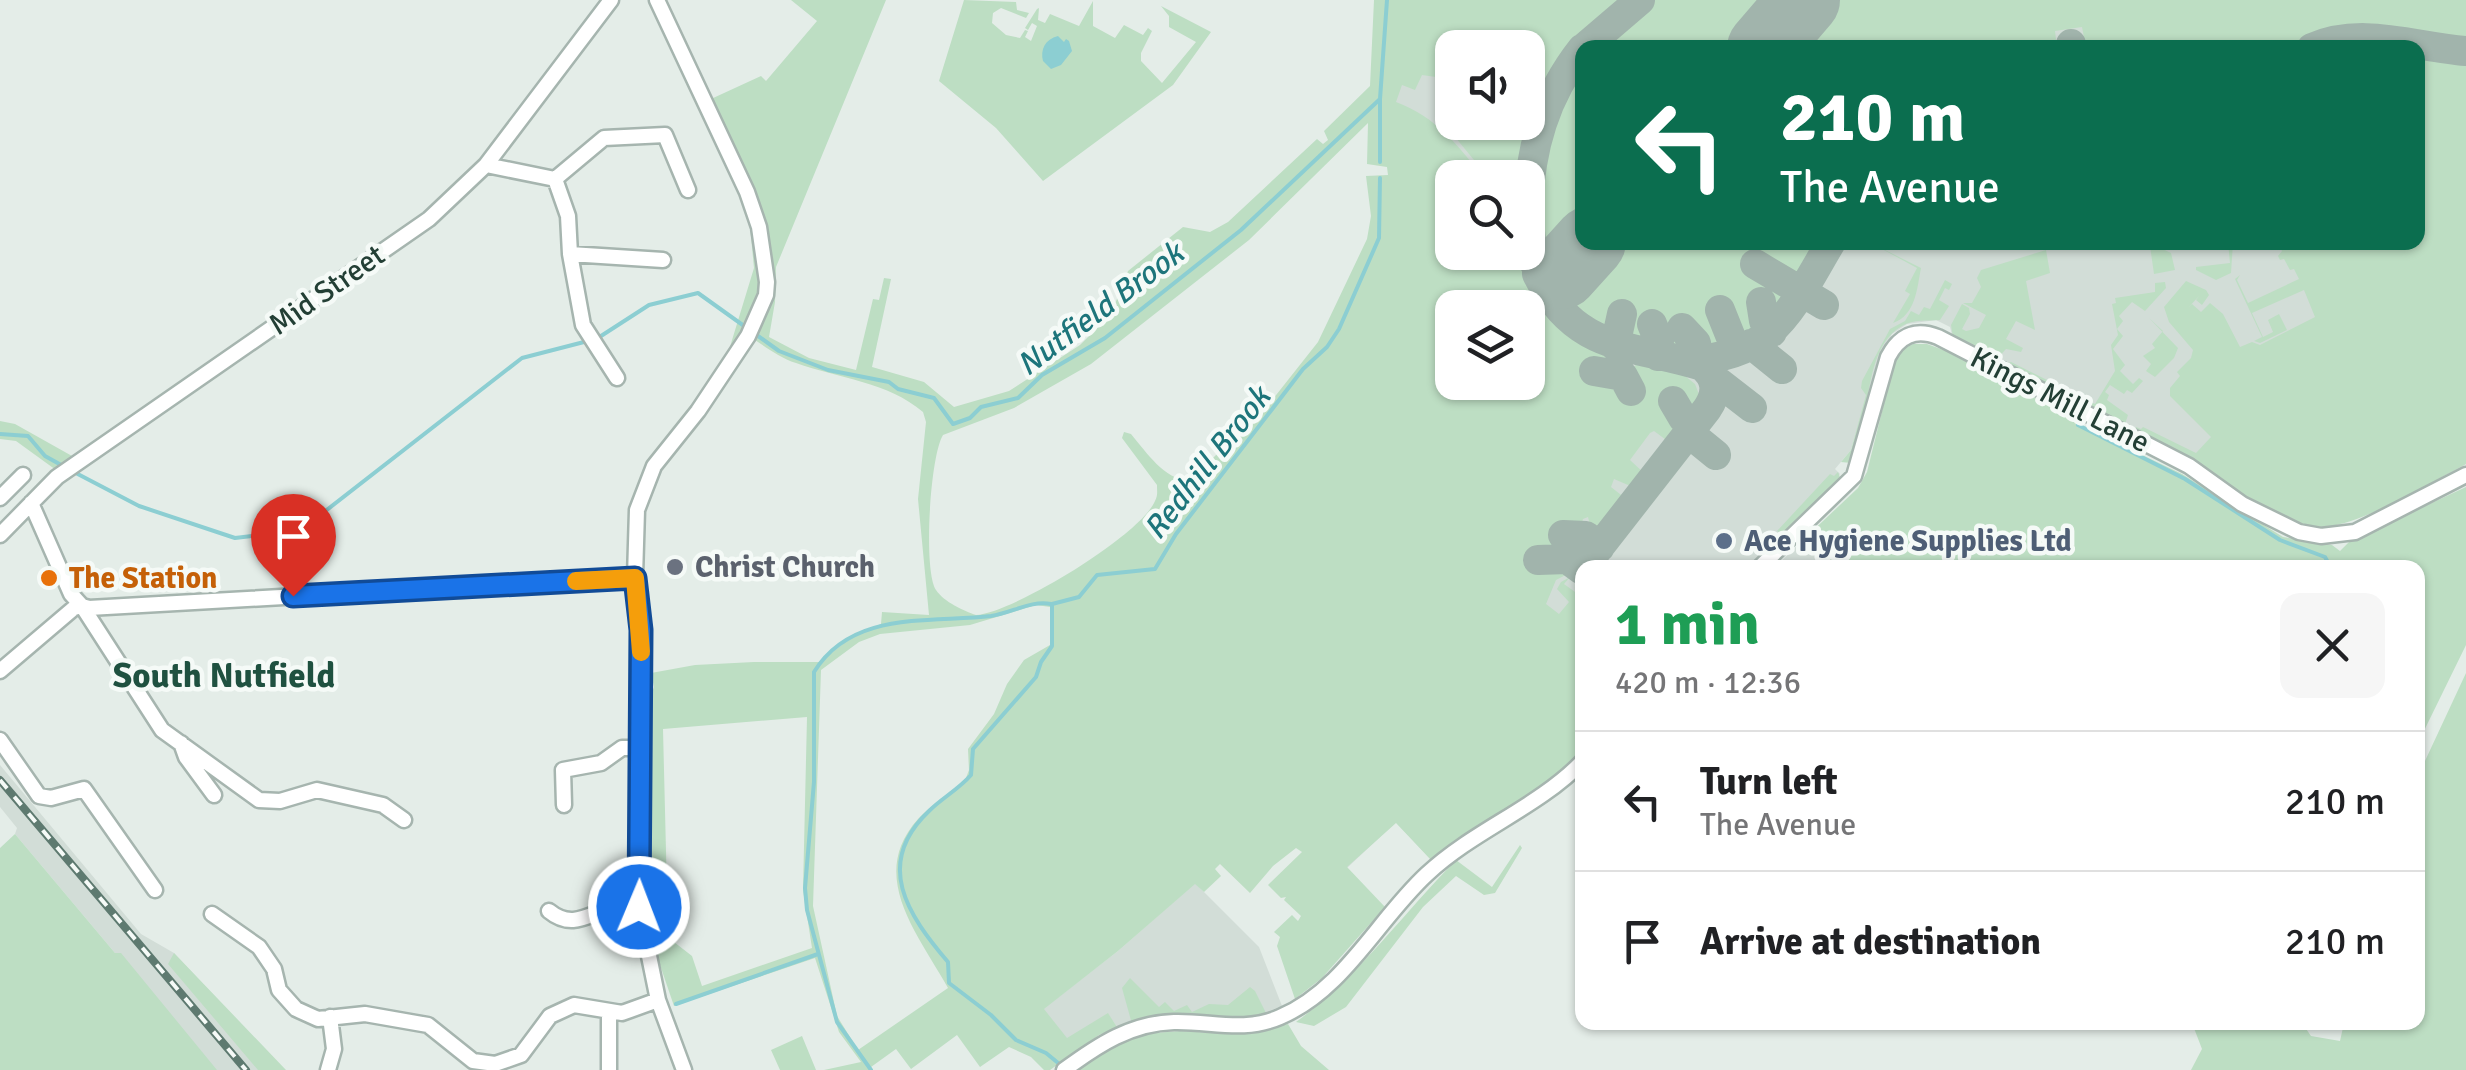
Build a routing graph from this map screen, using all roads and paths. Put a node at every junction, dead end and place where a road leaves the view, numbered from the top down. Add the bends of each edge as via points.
1 (611, 0) edge
2 (658, 0) edge
3 (486, 165) junction
4 (556, 179) junction
5 (688, 190) dead end
6 (570, 254) junction
7 (663, 260) dead end
8 (618, 378) dead end
9 (23, 475) dead end
10 (2466, 475) edge
11 (0, 498) edge
12 (31, 504) junction
13 (0, 535) edge
14 (1767, 560) edge
15 (635, 578) junction
16 (82, 606) junction
17 (2, 665) edge
18 (0, 740) edge
19 (181, 742) junction
20 (642, 748) junction
21 (1575, 768) edge
22 (214, 795) dead end
23 (564, 805) dead end
24 (404, 820) dead end
25 (155, 890) dead end
26 (639, 907) junction
27 (548, 911) dead end
28 (212, 914) dead end
29 (658, 1000) junction
30 (609, 1011) junction
31 (330, 1017) junction
32 (522, 1063) edge
33 (1067, 1068) edge
34 (328, 1070) edge
35 (608, 1070) edge
36 (684, 1070) edge

1 - 3 street, Mid Street
2 - 15 street via 759,227 768,282 748,336 645,484 637,510
3 - 4 street
3 - 12 street, Mid Street via 428,219 76,464
4 - 5 street via 604,138 664,135
4 - 6 street via 568,216
6 - 7 street
6 - 8 street via 583,325
9 - 11 street
10 - 14 street, Kings Mill Lane via 2354,532 2299,532 2242,504 2189,466 1918,332 1899,340 1888,356 1852,478
12 - 13 street, Mid Street
12 - 16 street
15 - 16 street
15 - 20 street
16 - 17 street
16 - 19 street via 162,730
18 - 25 street via 39,796 84,789
19 - 22 street
19 - 24 street via 258,800 317,790 384,804
20 - 23 street via 622,748 601,763 564,770
20 - 26 street
21 - 33 street via 1432,870 1330,982 1294,1010 1248,1027 1176,1022 1139,1028 1106,1040
26 - 27 street via 614,906 572,921
26 - 29 street
28 - 31 street via 259,946 279,990 296,1009 318,1020
29 - 30 street
29 - 36 street
30 - 32 street via 574,1005 550,1016
30 - 35 street
31 - 32 street via 364,1014 428,1025 472,1061
31 - 34 street via 334,1049

